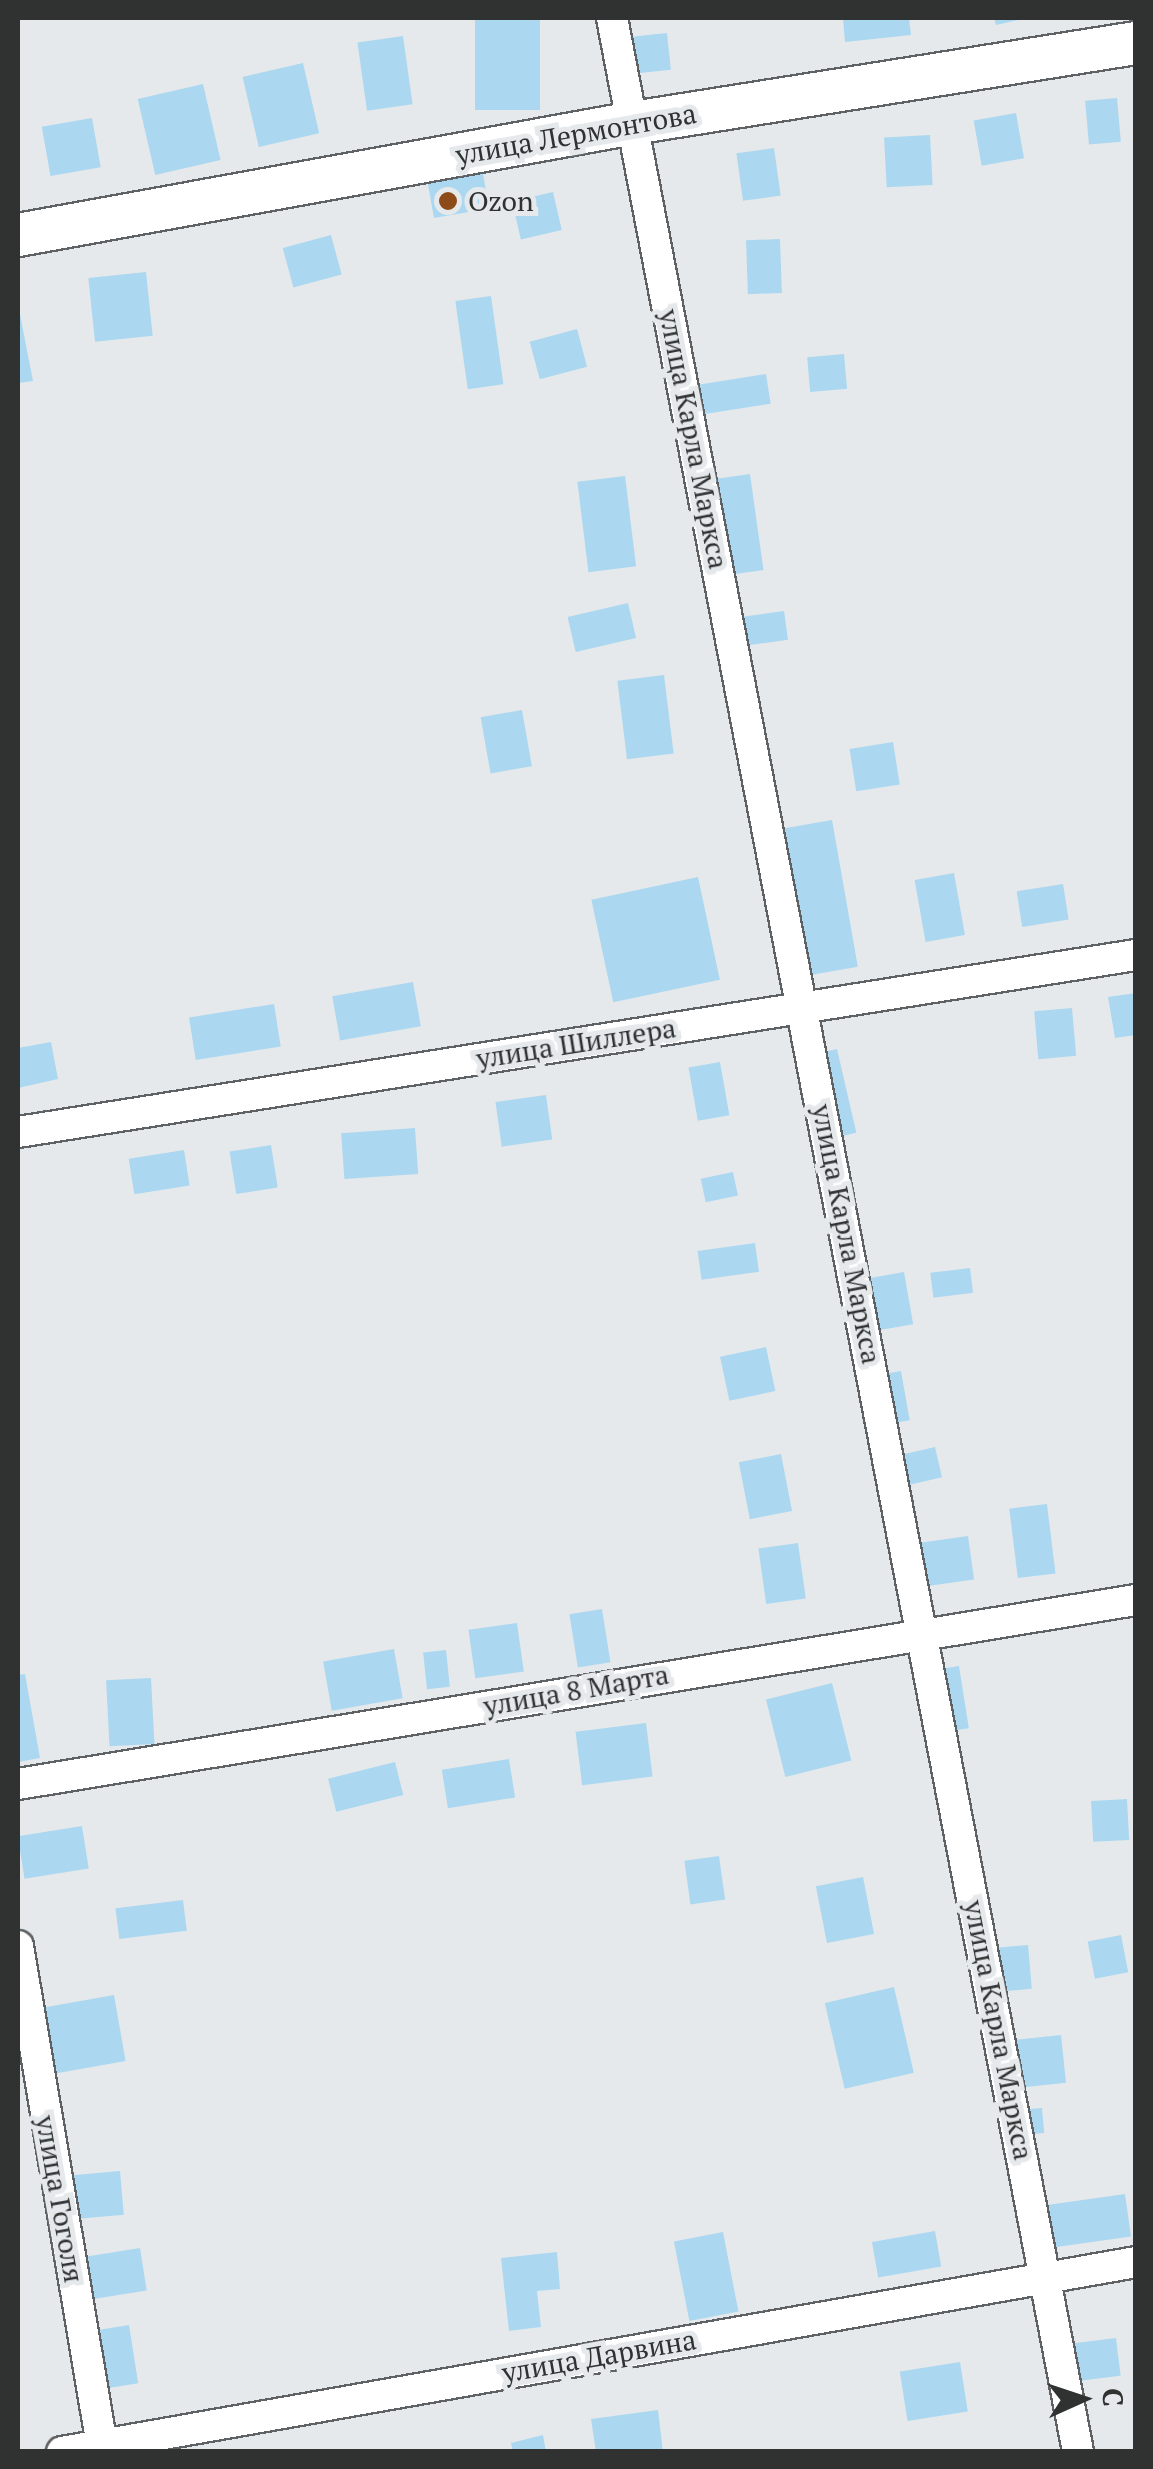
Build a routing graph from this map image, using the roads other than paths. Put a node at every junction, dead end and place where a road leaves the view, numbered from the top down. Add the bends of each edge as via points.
1 (612, 18) edge
2 (1136, 43) edge
3 (633, 123) junction
4 (18, 235) edge
5 (1136, 955) edge
6 (804, 1006) junction
7 (18, 1132) edge
8 (1136, 1600) edge
9 (922, 1632) junction
10 (18, 1784) edge
11 (18, 1946) edge
12 (1136, 2262) edge
13 (1048, 2276) junction
14 (102, 2448) edge
15 (62, 2452) edge
16 (1078, 2452) edge

1 - 3 street, улица Карла Маркса
2 - 3 street, улица Лермонтова
3 - 4 street, улица Лермонтова
3 - 6 street, улица Карла Маркса
5 - 6 street, улица Шиллера
6 - 7 street, улица Шиллера
6 - 9 street, улица Карла Маркса
8 - 9 street, улица 8 Марта
9 - 10 street, улица 8 Марта
9 - 13 street, улица Карла Маркса
11 - 14 street, улица Гоголя
12 - 13 street, улица Дарвина
13 - 14 street, улица Дарвина
13 - 16 street, улица Карла Маркса
14 - 15 street, улица Дарвина

